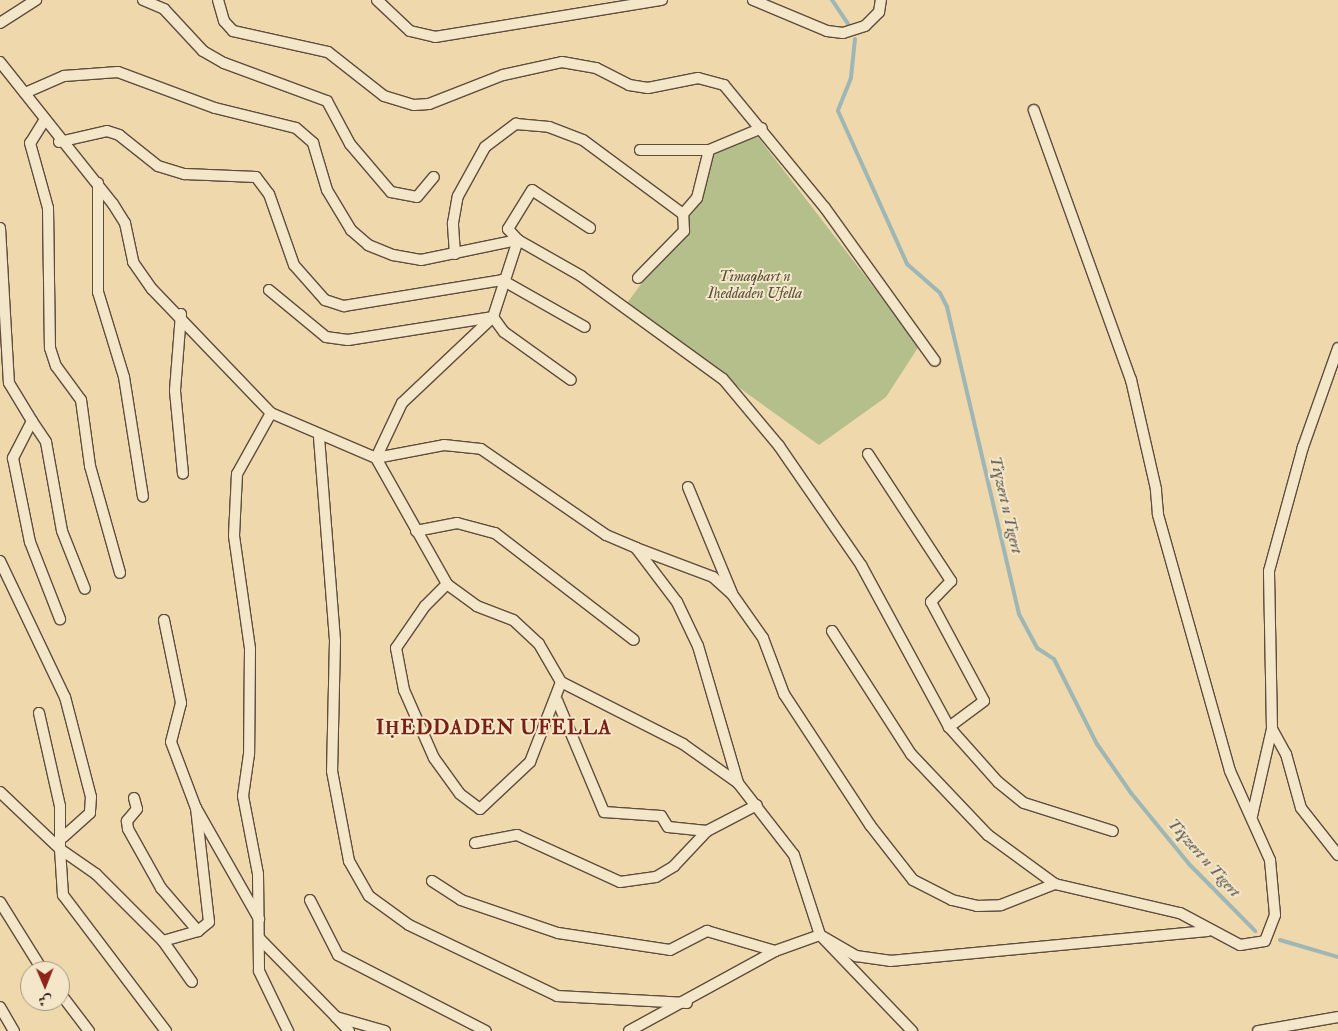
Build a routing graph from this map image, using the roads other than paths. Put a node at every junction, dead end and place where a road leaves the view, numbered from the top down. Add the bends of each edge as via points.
1 (36, 0) edge
2 (143, 0) edge
3 (218, 0) edge
4 (377, 0) edge
5 (662, 0) edge
6 (754, 0) edge
7 (881, 0) edge
8 (0, 23) edge
9 (0, 62) edge
10 (25, 93) junction
11 (1034, 110) dead end
12 (44, 120) junction
13 (762, 128) junction
14 (59, 142) junction
15 (640, 150) dead end
16 (709, 150) junction
17 (434, 178) dead end
18 (98, 183) junction
19 (683, 214) junction
20 (0, 228) edge
21 (590, 228) dead end
22 (518, 240) junction
23 (455, 254) junction
24 (638, 278) dead end
25 (502, 280) junction
26 (269, 290) dead end
27 (181, 314) junction
28 (493, 317) junction
29 (585, 327) dead end
30 (1338, 348) edge
31 (935, 361) dead end
32 (571, 380) dead end
33 (271, 413) junction
34 (32, 421) junction
35 (319, 437) junction
36 (868, 454) dead end
37 (376, 458) junction
38 (183, 474) dead end
39 (688, 487) dead end
40 (143, 497) dead end
41 (416, 531) junction
42 (636, 548) junction
43 (0, 561) edge
44 (120, 572) dead end
45 (447, 584) junction
46 (85, 588) dead end
47 (732, 594) junction
48 (60, 619) dead end
49 (164, 620) dead end
50 (832, 631) dead end
51 (634, 640) dead end
52 (561, 682) junction
53 (557, 700) junction
54 (39, 713) dead end
55 (949, 728) junction
56 (1272, 729) junction
57 (738, 783) junction
58 (0, 792) edge
59 (134, 798) dead end
60 (757, 805) junction
61 (196, 808) junction
62 (1252, 816) junction
63 (707, 831) junction
64 (1113, 831) dead end
65 (63, 837) junction
66 (476, 843) dead end
67 (60, 849) junction
68 (1338, 855) edge
69 (432, 881) dead end
70 (1055, 884) junction
71 (310, 900) dead end
72 (0, 902) edge
73 (260, 920) junction
74 (198, 931) junction
75 (1208, 931) junction
76 (820, 935) junction
77 (259, 938) junction
78 (163, 941) junction
79 (775, 951) junction
80 (37, 961) edge
81 (192, 982) dead end
82 (687, 1003) junction
83 (70, 1006) edge
84 (0, 1007) edge
85 (336, 1017) junction
86 (1338, 1017) edge
87 (14, 1031) edge
88 (89, 1031) edge
89 (166, 1031) edge
90 (288, 1031) edge
91 (349, 1031) edge
92 (385, 1031) edge
93 (486, 1031) edge
94 (629, 1031) edge
95 (912, 1031) edge
96 (1258, 1031) edge

1 - 8 street
2 - 17 street via 164,10 204,51 224,63 327,101 350,144 391,192 417,197
3 - 13 street via 224,21 233,31 328,52 399,102 430,104 503,75 570,62 648,88 711,79 724,85
4 - 5 street via 410,32 435,37
6 - 7 street via 827,31 843,33 865,26 879,12
9 - 10 street
10 - 12 street
10 - 23 street via 64,76 118,72 215,108 296,128 313,143 337,211 368,245 421,260
11 - 62 street via 1131,380 1156,489 1158,514 1230,771
12 - 14 street
12 - 44 street via 30,143 48,208 50,348 56,366 81,400 90,466
13 - 16 street
13 - 31 street
14 - 18 street
14 - 25 street via 107,131 119,135 158,166 185,174 256,178 269,194 294,265 325,300 344,306
15 - 16 street
16 - 19 street via 697,198
18 - 27 street via 124,222 133,262 152,289
18 - 40 street via 98,292 124,376
19 - 23 street via 583,140 549,127 516,124 485,147 462,188 453,223
19 - 24 street via 684,231
20 - 34 street via 8,383
21 - 22 street via 532,190 508,229
22 - 23 street
22 - 25 street
22 - 55 street via 581,276 723,379 779,446 861,565
25 - 28 street
25 - 29 street
26 - 28 street via 326,337 348,340
27 - 33 street
27 - 38 street via 175,391
28 - 32 street via 504,332
28 - 37 street via 402,402
30 - 56 street via 1303,448 1269,571
33 - 35 street
33 - 73 street via 237,474 234,536 250,649 249,754 243,796 258,874
34 - 46 street via 46,442 62,531
34 - 48 street via 13,458 30,542
35 - 37 street
35 - 82 street via 335,631 333,779 349,861 368,896 409,926 557,996
36 - 55 street via 951,581 931,602 984,700
37 - 41 street
37 - 42 street via 444,445 480,449 606,535
39 - 47 street
41 - 45 street
41 - 51 street via 457,523 495,533
42 - 47 street via 713,577
42 - 57 street via 677,602 698,646
43 - 65 street via 65,698 91,797 90,813
45 - 52 street via 477,606 513,620 538,644
45 - 53 street via 425,606 396,648 414,719 451,782 472,806 480,809 530,762
47 - 70 street via 763,638 784,694 870,825 913,880 952,900 976,906 1001,906
49 - 61 street via 181,704 171,742
50 - 70 street via 911,754 988,835
52 - 53 street
52 - 57 street via 683,744
53 - 63 street via 604,812 661,816 668,827
54 - 65 street
55 - 64 street via 998,782 1024,803
56 - 62 street
56 - 68 street via 1286,754 1301,808
57 - 60 street
58 - 67 street
59 - 74 street via 138,807 127,821 128,829 160,888
60 - 63 street
60 - 76 street via 794,855
61 - 73 street
61 - 74 street via 211,914 209,922
62 - 75 street via 1270,860 1275,890 1272,929 1265,941 1255,945 1240,945
63 - 66 street via 656,877 620,882 517,835
65 - 67 street
67 - 78 street via 96,874
67 - 89 street via 64,895
69 - 79 street via 461,900 558,932 670,950 706,931
70 - 75 street via 1180,913
71 - 93 street via 338,955
72 - 80 street
73 - 77 street
74 - 78 street
75 - 76 street via 890,961 856,956
76 - 79 street
76 - 95 street
77 - 85 street
77 - 90 street via 259,971
78 - 81 street
79 - 82 street
82 - 94 street
83 - 88 street
84 - 87 street
85 - 91 street
85 - 92 street
86 - 96 street

